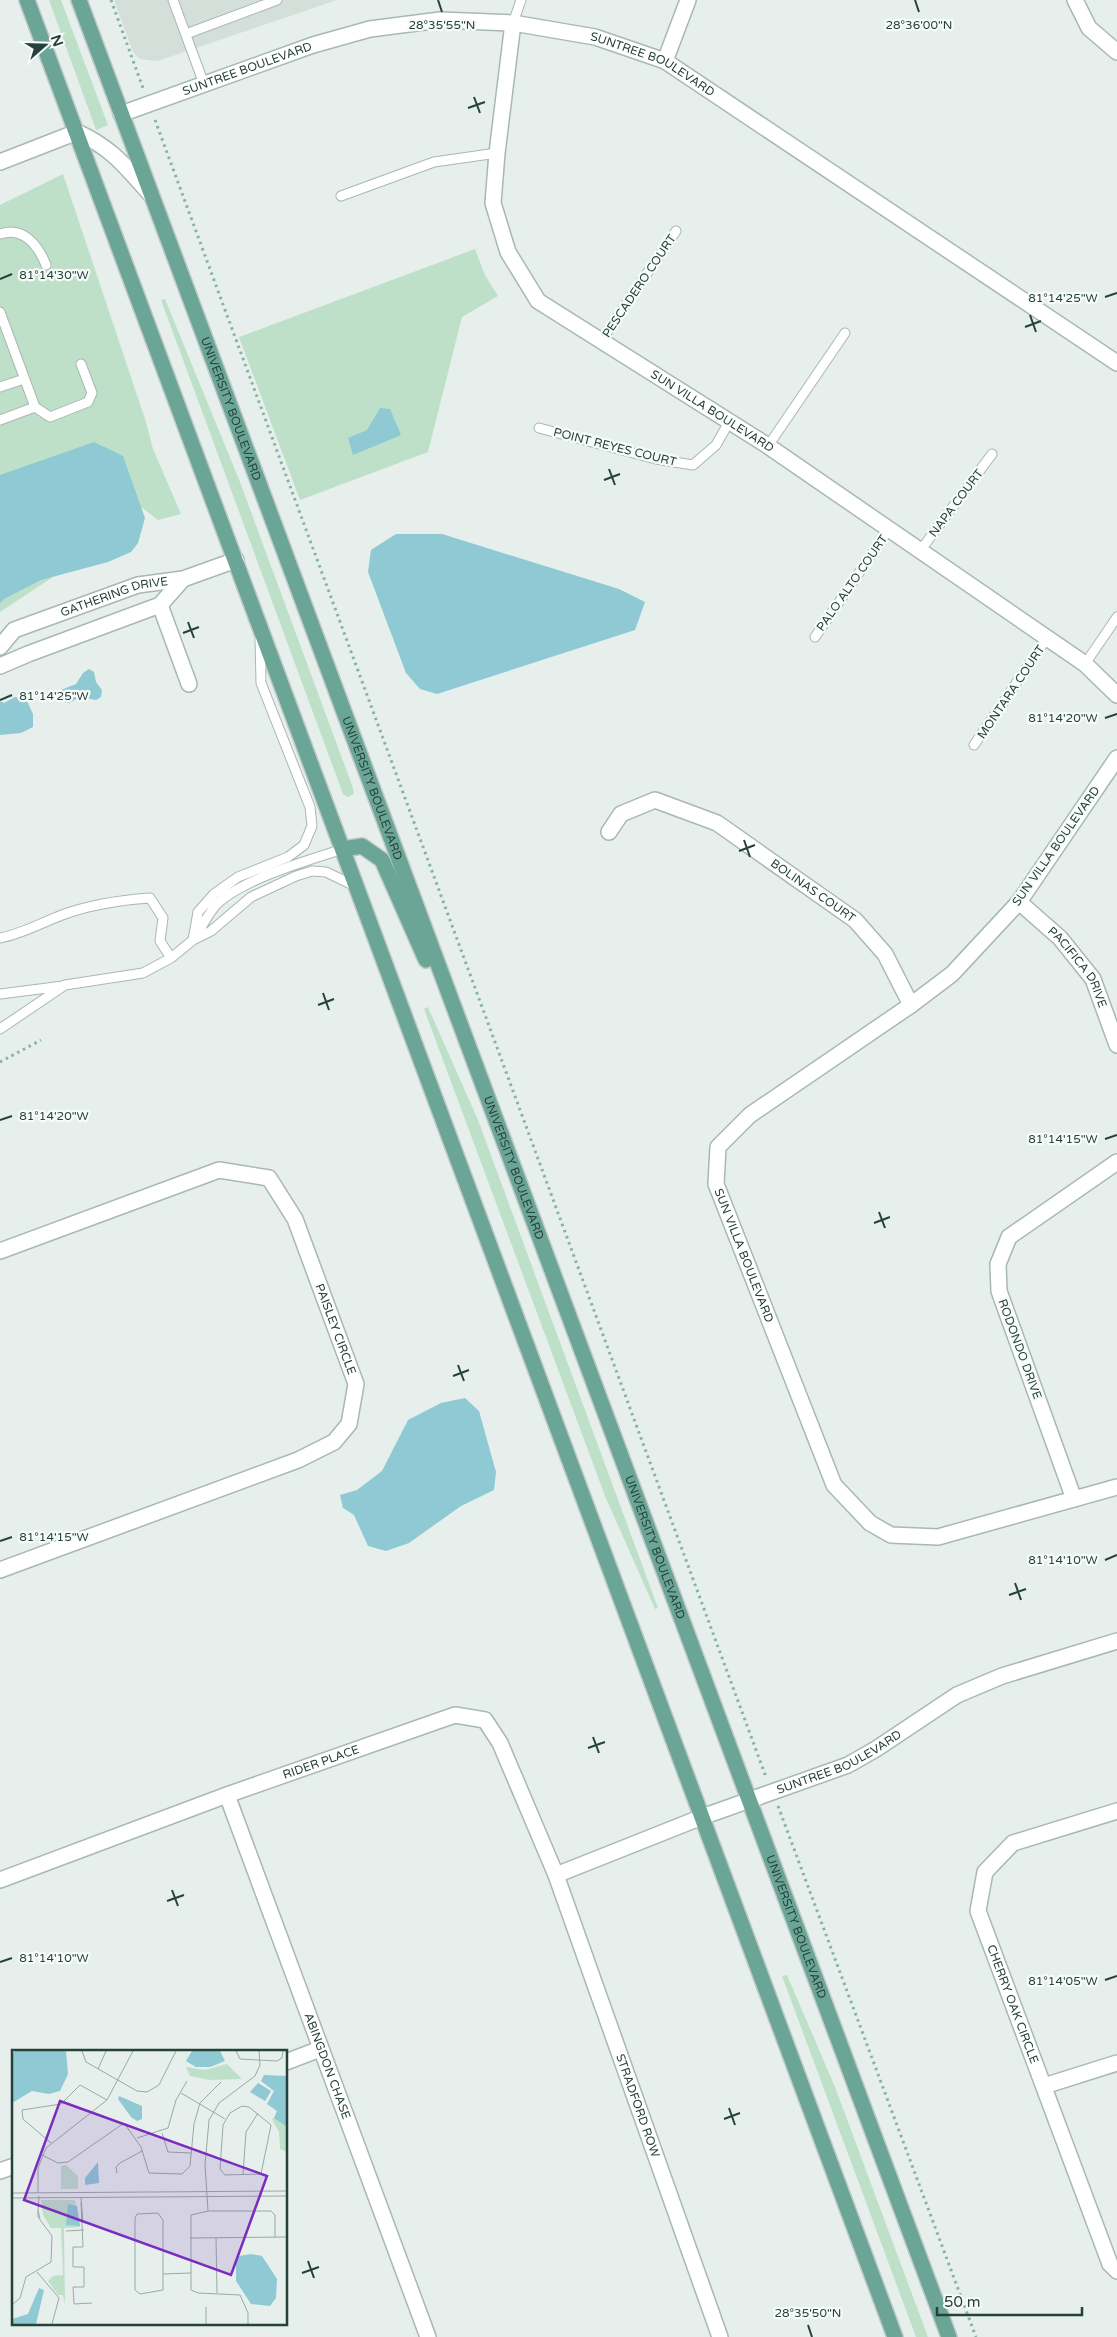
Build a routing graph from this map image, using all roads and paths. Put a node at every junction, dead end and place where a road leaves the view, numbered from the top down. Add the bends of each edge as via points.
1 (26, 0) edge
2 (79, 0) edge
3 (111, 0) edge
4 (173, 0) edge
5 (277, 0) edge
6 (521, 0) edge
7 (688, 0) edge
8 (1075, 0) edge
9 (513, 23) junction
10 (186, 34) junction
11 (1117, 52) edge
12 (665, 61) junction
13 (204, 84) junction
14 (149, 104) junction
15 (121, 114) junction
16 (77, 132) junction
17 (496, 153) junction
18 (0, 162) edge
19 (152, 196) junction
20 (341, 196) dead end
21 (676, 231) dead end
22 (0, 234) edge
23 (46, 265) dead end
24 (0, 312) edge
25 (845, 333) dead end
26 (601, 341) junction
27 (1117, 363) edge
28 (81, 364) dead end
29 (24, 378) junction
30 (0, 387) edge
31 (35, 407) junction
32 (0, 420) edge
33 (729, 422) junction
34 (540, 428) dead end
35 (768, 446) junction
36 (992, 454) dead end
37 (889, 529) junction
38 (920, 551) junction
39 (236, 560) junction
40 (183, 580) junction
41 (160, 605) junction
42 (1117, 617) edge
43 (260, 625) junction
44 (815, 637) dead end
45 (1047, 638) junction
46 (0, 647) edge
47 (1085, 664) junction
48 (0, 666) edge
49 (189, 684) dead end
50 (1117, 695) edge
51 (974, 745) dead end
52 (1117, 758) edge
53 (609, 832) dead end
54 (343, 849) junction
55 (357, 887) junction
56 (1019, 902) junction
57 (0, 938) edge
58 (193, 940) junction
59 (171, 958) junction
60 (65, 985) junction
61 (0, 994) edge
62 (911, 1005) junction
63 (0, 1028) edge
64 (41, 1040) dead end
65 (1117, 1045) edge
66 (0, 1062) edge
67 (477, 1073) junction
68 (1117, 1162) edge
69 (0, 1251) edge
70 (1117, 1487) edge
71 (1074, 1499) junction
72 (0, 1570) edge
73 (1117, 1641) edge
74 (760, 1762) dead end
75 (227, 1795) junction
76 (748, 1800) junction
77 (1117, 1811) edge
78 (702, 1818) junction
79 (783, 1820) dead end
80 (556, 1875) junction
81 (0, 1880) edge
82 (320, 2049) junction
83 (288, 2061) edge
84 (1117, 2063) edge
85 (1044, 2086) junction
86 (12, 2167) edge
87 (0, 2171) edge
88 (1117, 2271) edge
89 (428, 2337) edge
90 (720, 2337) edge
91 (895, 2337) edge
92 (948, 2337) edge
93 (976, 2337) edge

1 - 16 main road
2 - 15 main road, UNIVERSITY BOULEVARD
3 - 14 path
4 - 10 lane
5 - 10 lane
6 - 9 lane
7 - 12 street
8 - 11 street via 1090,28
9 - 12 street, SUNTREE BOULEVARD via 595,37
9 - 13 street, SUNTREE BOULEVARD via 440,20 370,29 313,45
9 - 17 street, SUN VILLA BOULEVARD
10 - 13 lane
12 - 27 street, SUNTREE BOULEVARD
13 - 14 street, SUNTREE BOULEVARD
14 - 15 street, SUNTREE BOULEVARD
14 - 74 path
15 - 19 main road, UNIVERSITY BOULEVARD
16 - 18 street
16 - 19 street via 115,155
16 - 39 main road
17 - 20 lane via 434,162
17 - 26 street, SUN VILLA BOULEVARD via 493,203 508,252 538,301
19 - 67 main road, UNIVERSITY BOULEVARD via 390,831
21 - 26 lane, PESCADERO COURT
22 - 23 lane via 9,230 25,235 36,244
24 - 29 lane
25 - 35 lane
26 - 33 street, SUN VILLA BOULEVARD
28 - 31 lane via 92,393 88,402 50,416
29 - 30 lane
29 - 31 lane
31 - 32 lane
33 - 34 lane, POINT REYES COURT via 716,445 693,465 656,459
33 - 35 street, SUN VILLA BOULEVARD
35 - 37 street, SUN VILLA BOULEVARD
36 - 38 lane, NAPA COURT
37 - 38 street, SUN VILLA BOULEVARD
37 - 44 lane, PALO ALTO COURT
38 - 45 street, SUN VILLA BOULEVARD
39 - 40 street, GATHERING DRIVE
39 - 43 main road
40 - 41 street
40 - 46 street, GATHERING DRIVE via 138,585 14,630
41 - 48 street
41 - 49 street
42 - 47 lane
43 - 54 main road
43 - 58 lane via 261,683 310,808 312,826 304,844 288,857 238,877 214,894 198,912
45 - 47 street, SUN VILLA BOULEVARD
45 - 51 lane, MONTARA COURT
47 - 50 street, SUN VILLA BOULEVARD
52 - 56 street, SUN VILLA BOULEVARD
53 - 62 street, BOLINAS COURT via 621,814 655,800 717,823 854,920 884,954
54 - 55 main road
54 - 58 lane via 270,874 239,890 216,905
54 - 67 main road via 362,846 382,860
55 - 58 lane via 326,872 312,871 296,876 251,897 211,931
55 - 78 main road
56 - 62 street, SUN VILLA BOULEVARD via 952,974
56 - 65 street, PACIFICA DRIVE via 1060,938 1093,979
57 - 59 lane via 17,935 64,914 123,900 150,898 163,918 160,941
58 - 59 lane
59 - 60 lane via 143,973
60 - 61 lane
60 - 63 lane
62 - 71 street, SUN VILLA BOULEVARD via 750,1115 718,1147 716,1184 834,1485 870,1523 891,1535 938,1536
64 - 66 path
67 - 76 main road, UNIVERSITY BOULEVARD
68 - 71 street, RODONDO DRIVE via 1009,1237 998,1264 999,1291
69 - 72 street, PAISLEY CIRCLE via 219,1170 269,1178 295,1219 356,1384 349,1424 334,1442 298,1460
70 - 71 street, SUN VILLA BOULEVARD
73 - 76 street, SUNTREE BOULEVARD via 1002,1676 957,1695 848,1765
75 - 80 street, RIDER PLACE via 455,1715 485,1720 500,1743
75 - 81 street, RIDER PLACE
75 - 82 street, ABINGDON CHASE
76 - 78 street, SUNTREE BOULEVARD
76 - 92 main road, UNIVERSITY BOULEVARD
77 - 85 street, CHERRY OAK CIRCLE via 1012,1843 985,1872 978,1911
78 - 80 street, SUNTREE BOULEVARD
78 - 91 main road
79 - 93 path
80 - 90 street, STRADFORD ROW
82 - 83 street
82 - 89 street, ABINGDON CHASE
84 - 85 street
85 - 88 street, CHERRY OAK CIRCLE via 1110,2264
86 - 87 street

